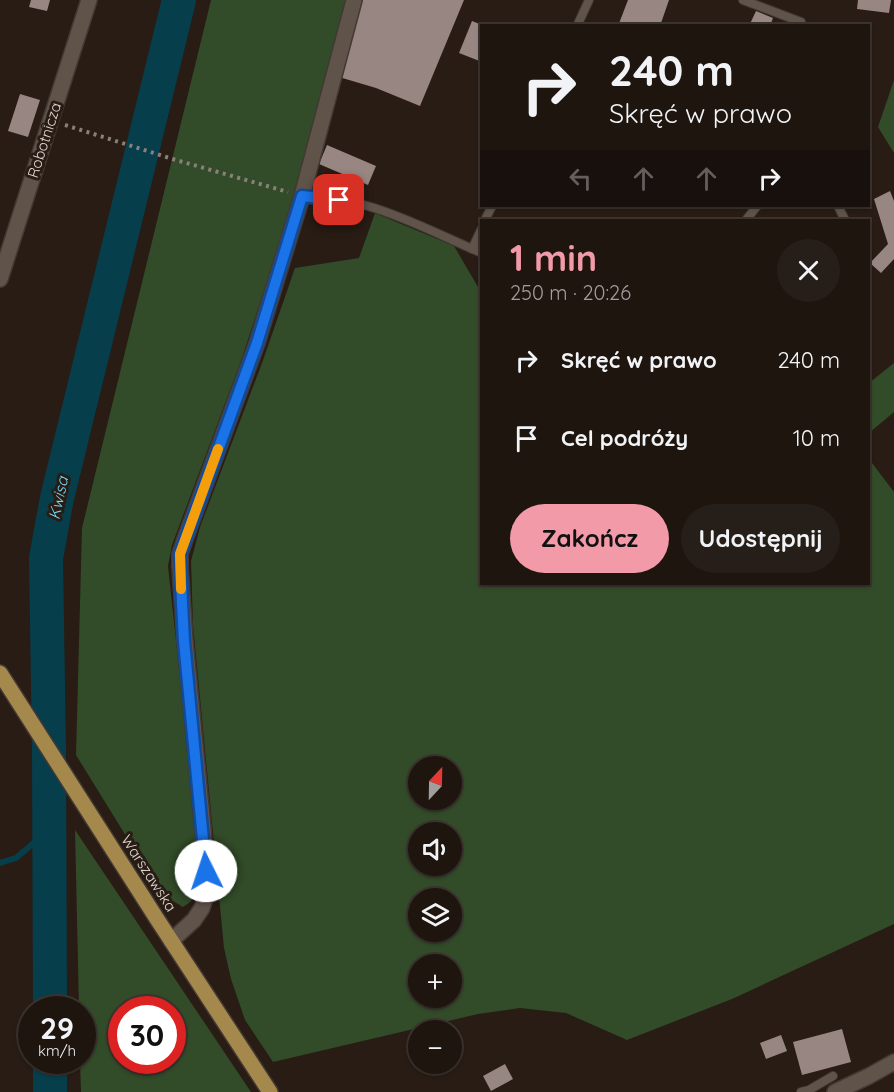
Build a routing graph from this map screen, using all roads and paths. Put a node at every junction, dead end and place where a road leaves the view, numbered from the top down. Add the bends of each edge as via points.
1 (89, 0) edge
2 (354, 0) edge
3 (589, 0) edge
4 (743, 0) edge
5 (801, 22) dead end
6 (578, 24) edge
7 (51, 120) junction
8 (302, 196) junction
9 (756, 207) edge
10 (747, 219) edge
11 (480, 232) edge
12 (471, 249) junction
13 (480, 253) edge
14 (0, 279) edge
15 (0, 673) edge
16 (171, 940) junction
17 (894, 1062) edge
18 (833, 1076) dead end
19 (270, 1092) edge
20 (801, 1092) edge
21 (835, 1092) edge

1 - 7 street, Robotnicza
2 - 8 street
3 - 6 lane
4 - 5 lane
7 - 8 path
7 - 14 street, Robotnicza
8 - 12 lane via 372,207
8 - 16 street via 257,343 180,554 207,893 194,920
9 - 10 lane
11 - 12 lane
12 - 13 lane
15 - 16 main road, Warszawska
16 - 19 main road, Warszawska
17 - 21 street
18 - 20 lane

